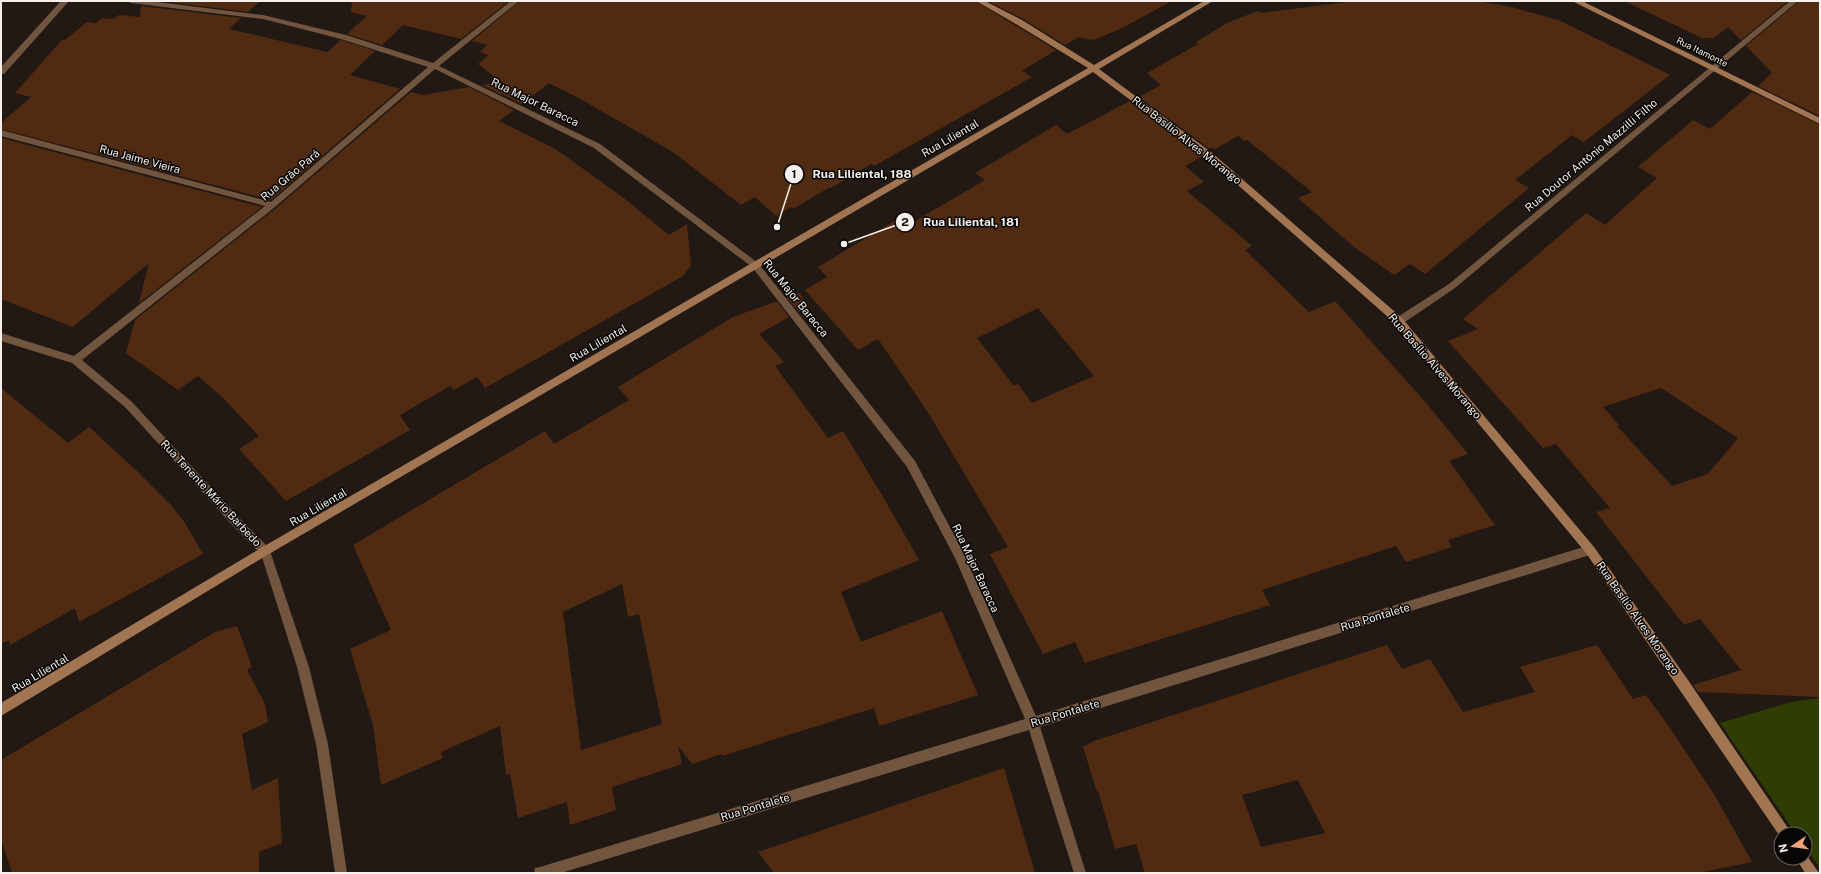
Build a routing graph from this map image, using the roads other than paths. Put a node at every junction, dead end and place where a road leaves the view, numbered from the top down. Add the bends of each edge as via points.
1 (65, 1) edge
2 (131, 1) edge
3 (515, 1) edge
4 (980, 1) edge
5 (1209, 1) edge
6 (1576, 1) edge
7 (1794, 1) edge
8 (434, 66) junction
9 (1093, 68) junction
10 (1712, 68) junction
11 (1, 72) edge
12 (1820, 121) edge
13 (1, 133) edge
14 (272, 205) junction
15 (755, 265) junction
16 (1399, 321) junction
17 (1, 337) edge
18 (75, 360) junction
19 (1590, 550) junction
20 (265, 551) junction
21 (1, 710) edge
22 (1033, 723) junction
23 (1781, 826) edge
24 (341, 873) edge
25 (540, 873) edge
26 (1080, 873) edge

1 - 11 street
2 - 8 street, Rua Major Baracca via 263,17 343,37
3 - 8 street, Rua Grão Pará
4 - 9 street, Rua Basílio Alves Morango
5 - 9 street, Rua Liliental
6 - 10 street, Rua Itamonte
7 - 10 street, Rua Doutor Antônio Mazzilli Filho
8 - 14 street, Rua Grão Pará
8 - 15 street, Rua Major Baracca via 597,146
9 - 15 street, Rua Liliental
9 - 16 street, Rua Basílio Alves Morango via 1208,154
10 - 12 street, Rua Itamonte
10 - 16 street, Rua Doutor Antônio Mazzilli Filho via 1452,286
13 - 14 street, Rua Jaime Vieira
14 - 18 street, Rua Grão Pará
15 - 20 street, Rua Liliental
15 - 22 street, Rua Major Baracca via 911,464 959,555
16 - 19 street, Rua Basílio Alves Morango
17 - 18 street, Rua Tenente Mário Barbedo
18 - 20 street, Rua Tenente Mário Barbedo via 129,405
19 - 22 street, Rua Pontalete
19 - 23 street, Rua Basílio Alves Morango
20 - 21 street, Rua Liliental
20 - 24 street, Rua Tenente Mário Barbedo via 303,667 322,744
22 - 25 street, Rua Pontalete
22 - 26 street, Rua Major Baracca

